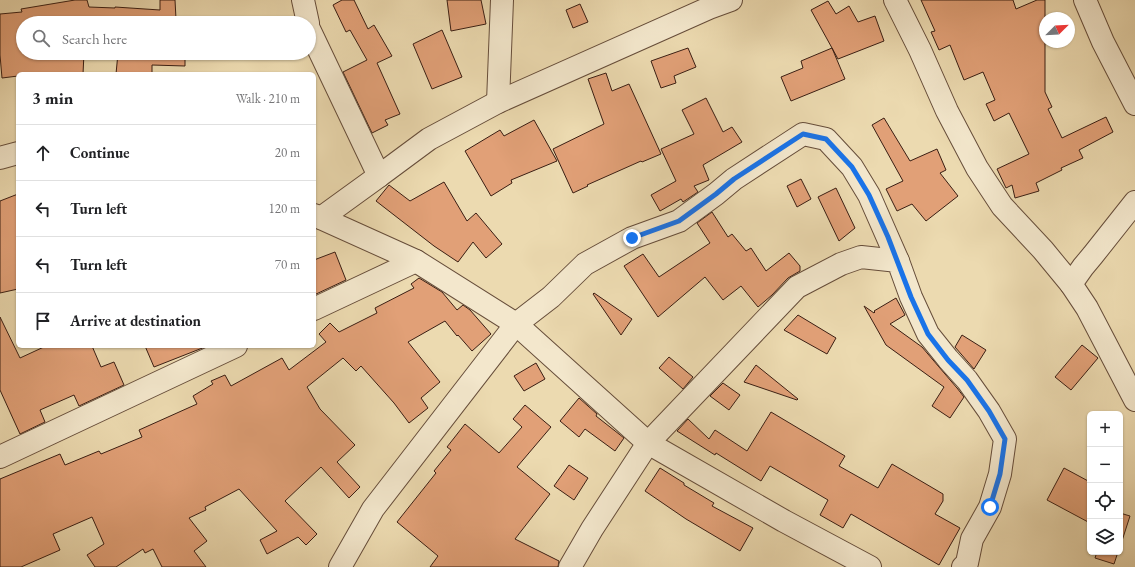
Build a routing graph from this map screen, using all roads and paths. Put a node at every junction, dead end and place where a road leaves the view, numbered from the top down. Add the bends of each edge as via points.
1 (303, 0) edge
2 (502, 0) edge
3 (731, 0) edge
4 (895, 0) edge
5 (1085, 0) edge
6 (708, 4) edge
7 (306, 16) edge
8 (316, 44) edge
9 (498, 102) junction
10 (1135, 104) edge
11 (16, 154) edge
12 (0, 158) edge
13 (379, 176) junction
14 (1135, 202) edge
15 (318, 217) edge
16 (898, 261) junction
17 (416, 262) junction
18 (1071, 284) junction
19 (316, 308) edge
20 (516, 324) junction
21 (232, 348) edge
22 (1135, 400) edge
23 (648, 443) junction
24 (0, 457) edge
25 (340, 567) edge
26 (570, 567) edge
27 (870, 567) edge
28 (963, 567) edge

1 - 7 street
2 - 9 street
3 - 6 street
4 - 18 street via 977,168 1002,206
5 - 10 street
6 - 9 street
8 - 13 street
9 - 13 street via 429,139
11 - 12 street
13 - 15 street
14 - 18 street
15 - 17 street
16 - 20 street via 869,195 852,167 826,139 803,134 734,179 679,221 632,238 585,264 551,297
16 - 23 street via 861,257 841,264 797,287
16 - 28 street via 928,334 967,380 1005,439 1000,474 990,507 972,539 967,563
17 - 19 street
17 - 20 street
18 - 22 street via 1087,308
20 - 23 street
20 - 25 street via 373,509
21 - 24 street
23 - 26 street
23 - 27 street

